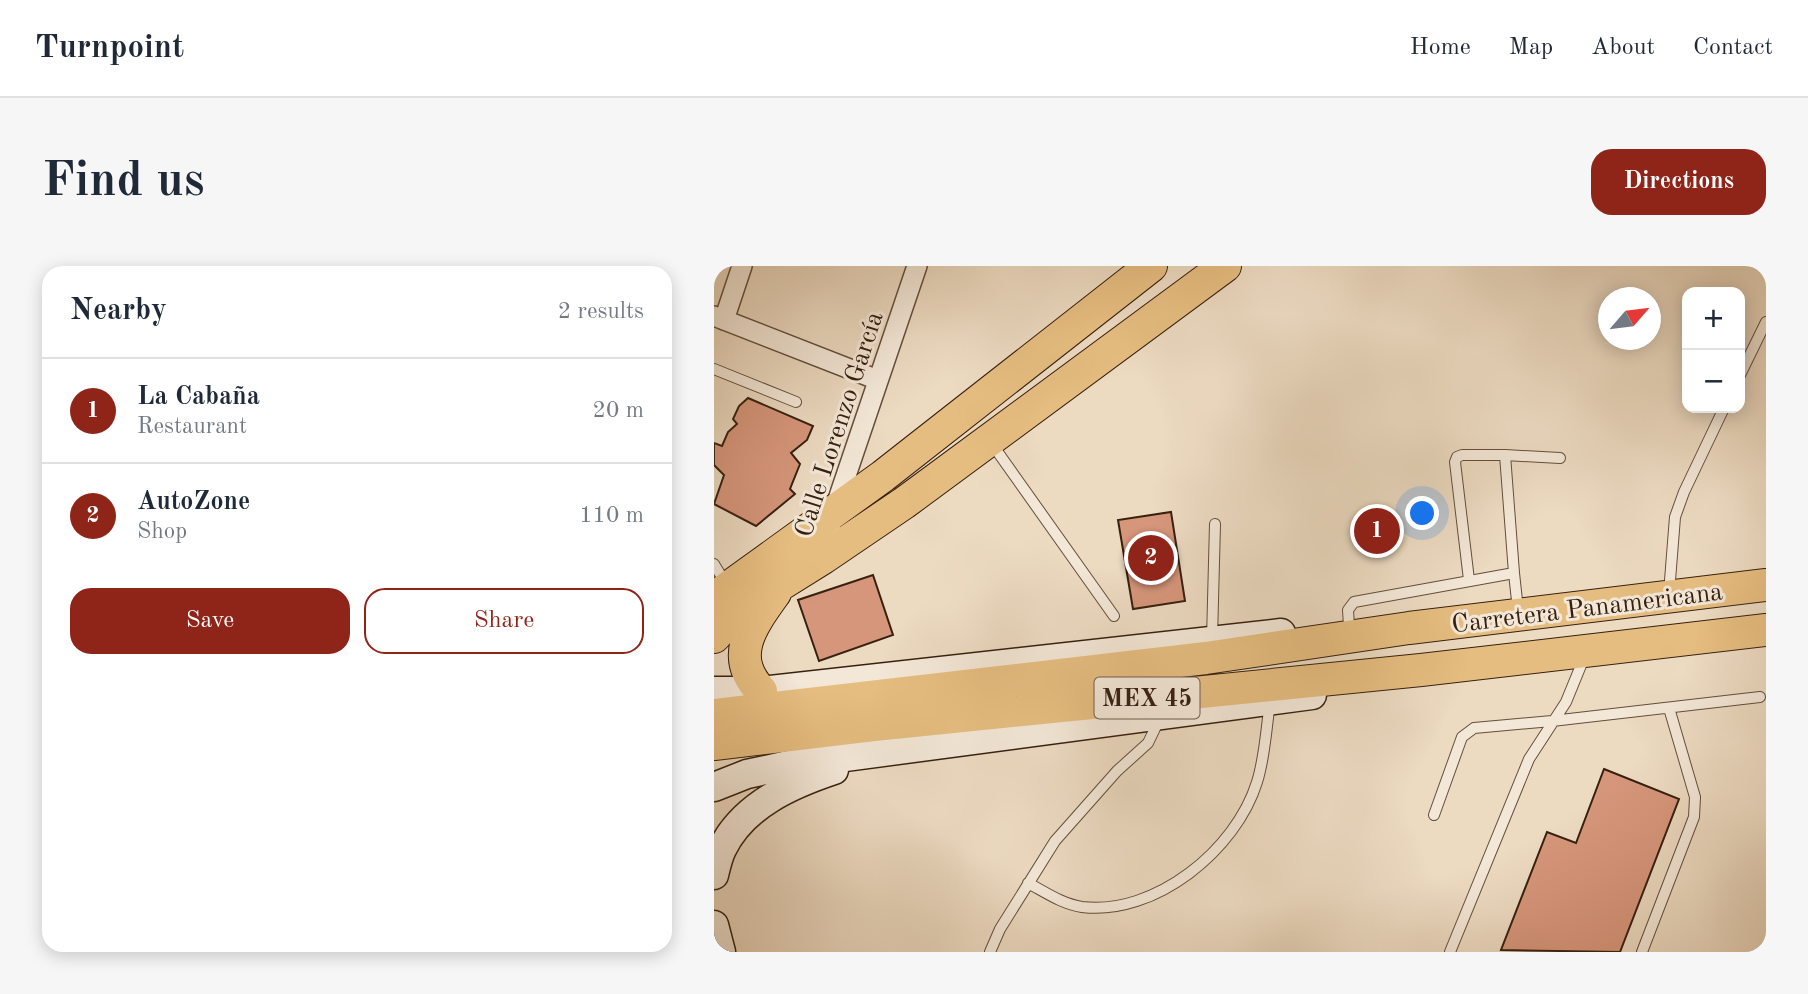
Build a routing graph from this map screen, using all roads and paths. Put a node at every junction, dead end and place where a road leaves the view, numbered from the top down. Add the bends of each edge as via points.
1 (742, 266) edge
2 (917, 266) edge
3 (1151, 266) edge
4 (1225, 266) edge
5 (719, 318) edge
6 (1766, 322) edge
7 (1745, 365) edge
8 (714, 369) edge
9 (878, 380) junction
10 (796, 402) dead end
11 (1722, 413) edge
12 (990, 440) junction
13 (1505, 455) junction
14 (1560, 458) dead end
15 (883, 476) junction
16 (904, 503) junction
17 (833, 514) junction
18 (1215, 524) dead end
19 (823, 558) junction
20 (1514, 572) junction
21 (1469, 580) junction
22 (785, 581) junction
23 (719, 583) edge
24 (1766, 585) edge
25 (1669, 597) junction
26 (1519, 615) junction
27 (1114, 616) dead end
28 (1349, 626) junction
29 (1409, 628) junction
30 (1766, 630) edge
31 (714, 637) edge
32 (1212, 640) junction
33 (1587, 651) junction
34 (1421, 670) junction
35 (714, 691) edge
36 (761, 691) junction
37 (1760, 697) dead end
38 (1270, 701) junction
39 (1669, 708) junction
40 (874, 710) junction
41 (714, 715) edge
42 (1160, 717) junction
43 (1552, 721) junction
44 (714, 744) edge
45 (896, 750) junction
46 (714, 788) edge
47 (1434, 815) dead end
48 (714, 875) edge
49 (1028, 883) junction
50 (714, 925) edge
51 (721, 952) edge
52 (990, 952) edge
53 (1450, 952) edge
54 (1642, 952) edge

1 - 5 street
2 - 9 street, Calle Lorenzo García
3 - 15 main road
4 - 12 main road
5 - 9 street
6 - 7 lane
8 - 10 lane
9 - 17 street, Calle Lorenzo García
11 - 25 lane via 1675,517
12 - 16 main road
12 - 27 lane
13 - 14 lane
13 - 20 lane
13 - 21 lane via 1462,455 1455,462
15 - 16 main road
15 - 17 main road
16 - 19 main road
17 - 19 street, Calle Lorenzo García
17 - 23 main road
18 - 32 lane
19 - 22 main road
20 - 21 lane
20 - 26 lane
21 - 28 lane via 1354,602 1348,610
22 - 31 main road via 731,618
22 - 36 main road via 746,645 745,666
24 - 25 main road, Carretera Panamericana / MEX 45
25 - 26 main road, Carretera Panamericana / MEX 45
26 - 29 main road, Carretera Panamericana / MEX 45
28 - 29 main road via 1390,623
28 - 32 main road
29 - 40 main road, MEX 45
30 - 33 main road, Carretera Panamericana / MEX 45
32 - 36 main road
33 - 34 main road, Carretera Panamericana / MEX 45
33 - 43 lane via 1566,702
34 - 38 main road via 1384,685
34 - 40 main road, MEX 45
35 - 36 main road
37 - 39 lane
38 - 42 main road
38 - 49 lane via 1254,790 1225,842 1201,863 1150,895 1129,904 1099,908 1064,902
39 - 43 lane
39 - 54 lane via 1695,797 1694,817
40 - 41 main road, MEX 45
40 - 44 main road, MEX 45
42 - 45 main road
42 - 49 lane via 1147,743 1077,814
43 - 47 lane via 1490,725 1467,732
43 - 53 lane via 1529,759
45 - 46 main road via 793,764 747,774
45 - 48 main road via 809,778 771,797 735,830 722,849
49 - 52 lane
50 - 51 main road

